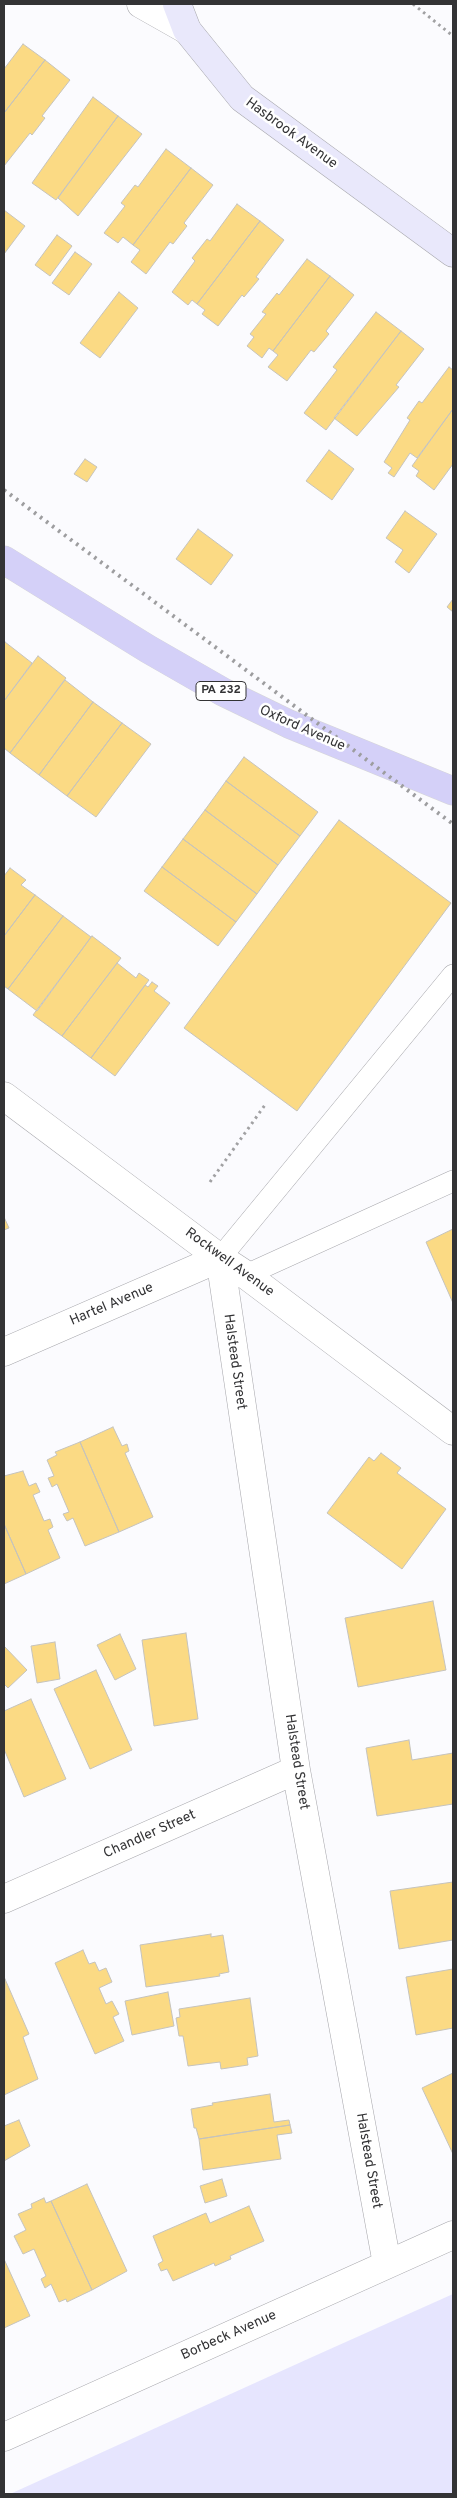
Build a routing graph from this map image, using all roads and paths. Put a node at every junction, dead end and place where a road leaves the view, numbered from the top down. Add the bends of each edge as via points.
1 (141, 4) edge
2 (177, 4) edge
3 (413, 4) edge
4 (187, 30) junction
5 (453, 36) edge
6 (453, 253) edge
7 (4, 560) edge
8 (453, 791) edge
9 (453, 975) edge
10 (4, 1096) edge
11 (265, 1105) dead end
12 (453, 1181) edge
13 (210, 1182) dead end
14 (220, 1258) junction
15 (246, 1275) junction
16 (4, 1352) edge
17 (453, 1432) edge
18 (296, 1770) junction
19 (4, 1899) edge
20 (453, 2234) edge
21 (387, 2264) junction
22 (4, 2437) edge

1 - 4 street, Hasbrook Avenue
2 - 4 main road
3 - 5 path
4 - 6 main road, Hasbrook Avenue via 242,98
7 - 8 main road, Oxford Avenue / PA 232 via 223,692 289,724
9 - 14 lane
10 - 14 street, Rockwell Avenue
11 - 13 path
12 - 15 lane
14 - 15 street, Rockwell Avenue
14 - 16 street, Hartel Avenue
14 - 18 street, Halstead Street
15 - 17 street, Rockwell Avenue
18 - 19 street, Chandler Street
18 - 21 street, Halstead Street
20 - 21 street, Borbeck Avenue
21 - 22 street, Borbeck Avenue

